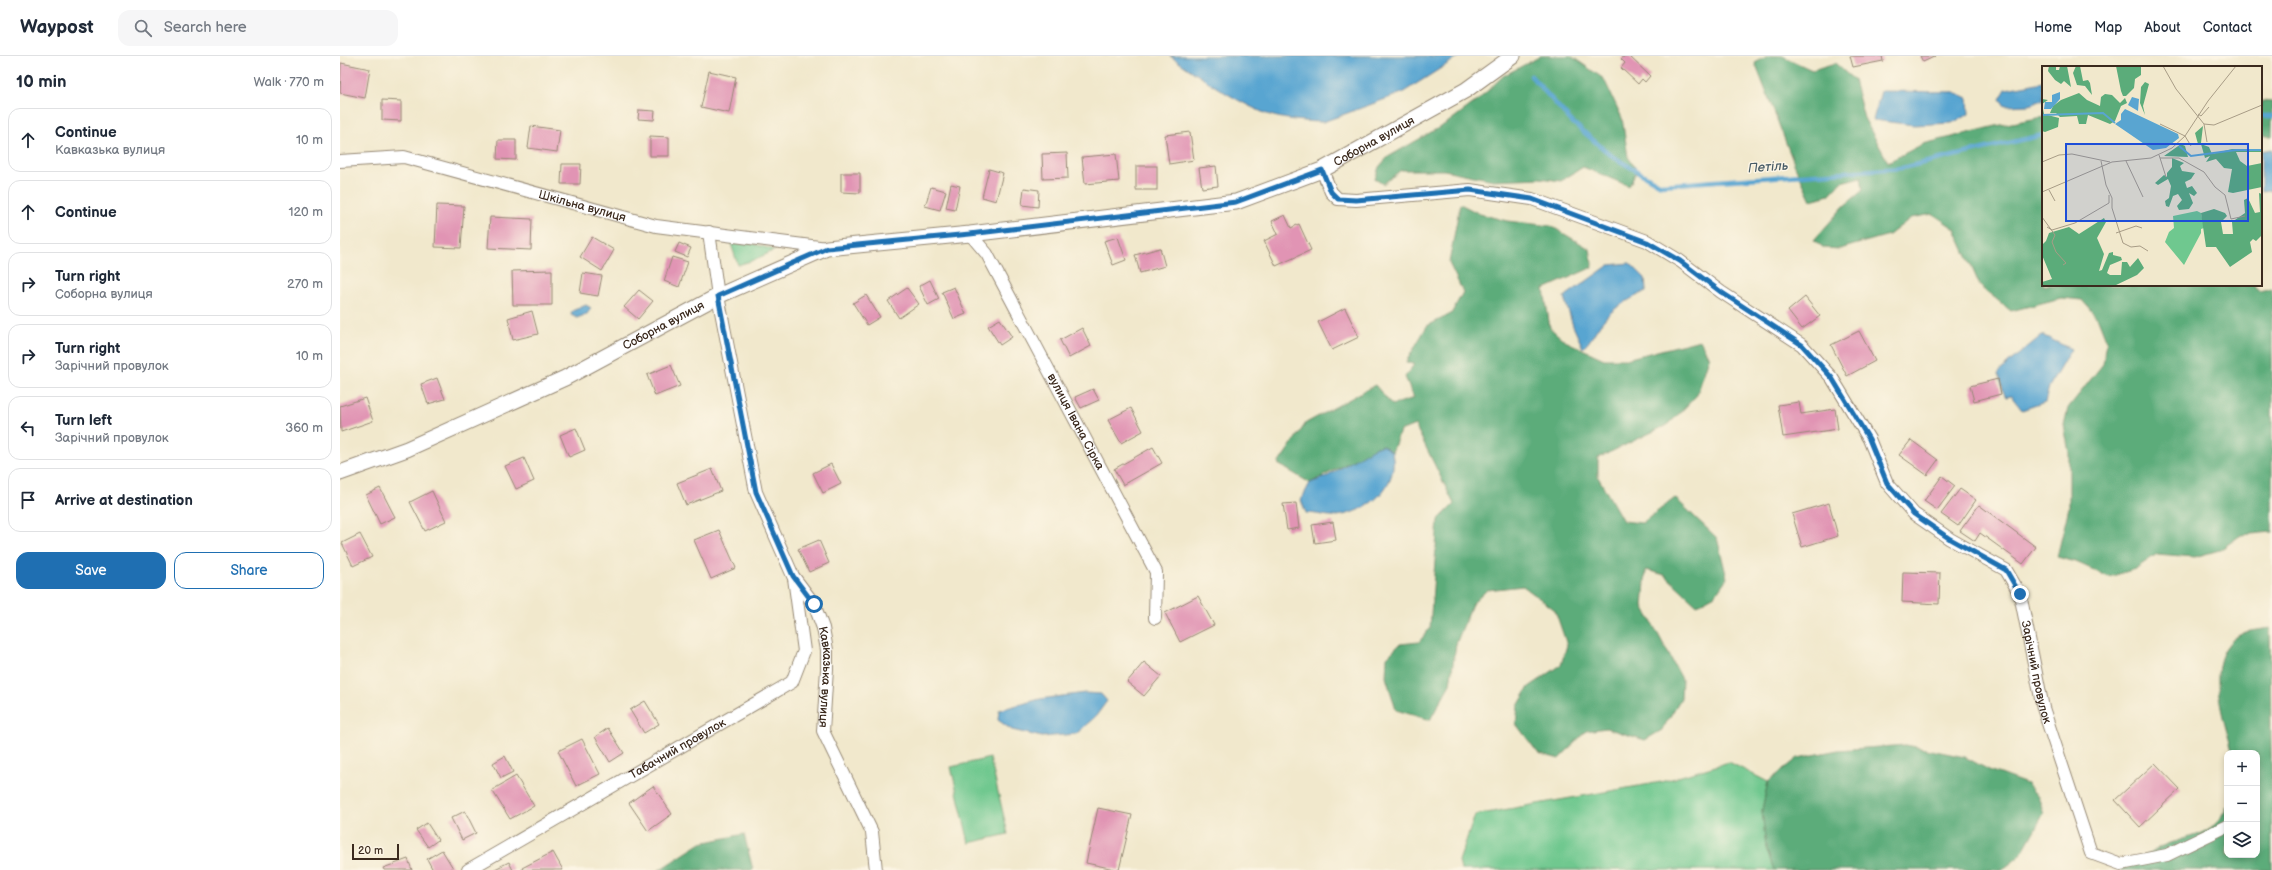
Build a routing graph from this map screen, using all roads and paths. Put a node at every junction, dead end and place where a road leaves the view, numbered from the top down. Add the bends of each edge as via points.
1 (1513, 56) edge
2 (340, 161) edge
3 (1322, 170) junction
4 (710, 232) junction
5 (970, 234) junction
6 (827, 248) junction
7 (718, 296) junction
8 (340, 473) edge
9 (793, 576) junction
10 (1155, 618) dead end
11 (2224, 827) edge
12 (468, 870) edge
13 (876, 870) edge

1 - 3 street, Соборна вулиця via 1466,90
2 - 4 street, Шкільна вулиця via 404,157 656,226
3 - 5 street, Соборна вулиця via 1236,202
3 - 11 street, Зарічний провулок via 1331,192 1338,199 1356,200 1470,190 1532,199 1647,242 1680,261 1721,292 1802,345 1832,378 1869,439 1887,483 1900,499 1914,514 1950,539 2006,570 2020,594 2043,708 2091,853 2121,864 2167,855
4 - 6 street, Шкільна вулиця
4 - 7 street
5 - 6 street, Соборна вулиця
5 - 10 street, вулиця Івана Сірка via 987,254 1156,572
6 - 7 street, Соборна вулиця
7 - 8 street, Соборна вулиця via 565,378 407,449
7 - 9 street via 756,492
9 - 12 street, Табачний провулок via 804,651 792,682
9 - 13 street, Кавказька вулиця via 814,604 823,628 827,669 822,731 872,832

